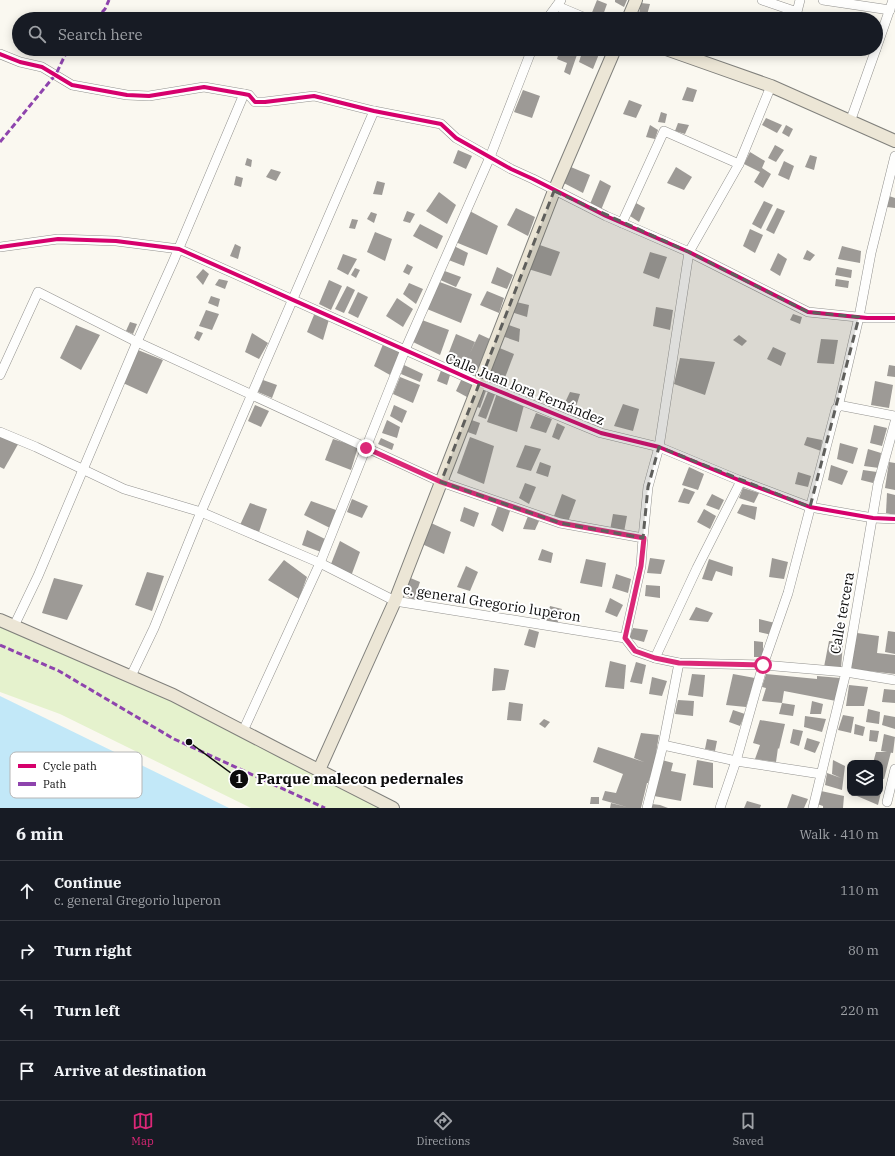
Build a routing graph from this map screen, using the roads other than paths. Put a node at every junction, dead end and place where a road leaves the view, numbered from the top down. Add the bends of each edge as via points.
1 (636, 0) edge
2 (762, 0) edge
3 (800, 0) edge
4 (823, 0) edge
5 (893, 0) edge
6 (559, 3) edge
7 (890, 10) junction
8 (552, 12) edge
9 (575, 12) edge
10 (631, 12) edge
11 (883, 30) edge
12 (0, 54) edge
13 (529, 56) edge
14 (612, 56) edge
15 (686, 56) edge
16 (874, 56) edge
17 (771, 86) junction
18 (244, 94) junction
19 (374, 111) junction
20 (850, 122) junction
21 (895, 141) edge
22 (895, 156) edge
23 (490, 157) junction
24 (739, 164) junction
25 (554, 191) junction
26 (622, 223) junction
27 (0, 247) edge
28 (179, 249) junction
29 (689, 252) junction
30 (858, 317) junction
31 (895, 318) edge
32 (137, 342) junction
33 (405, 350) junction
34 (0, 376) edge
35 (479, 383) junction
36 (251, 395) junction
37 (838, 407) junction
38 (895, 416) edge
39 (895, 422) edge
40 (0, 432) edge
41 (659, 447) junction
42 (366, 448) junction
43 (83, 469) junction
44 (741, 481) junction
45 (441, 482) junction
46 (810, 507) junction
47 (201, 512) junction
48 (873, 518) junction
49 (895, 519) edge
50 (644, 538) junction
51 (320, 563) junction
52 (395, 601) junction
53 (0, 620) edge
54 (14, 626) junction
55 (625, 638) junction
56 (655, 658) junction
57 (679, 663) junction
58 (763, 665) junction
59 (846, 672) junction
60 (131, 676) junction
61 (895, 680) edge
62 (244, 731) junction
63 (663, 745) junction
64 (736, 761) junction
65 (895, 769) edge
66 (319, 770) junction
67 (821, 774) junction
68 (887, 802) dead end
69 (393, 808) edge
70 (647, 808) edge
71 (720, 808) edge
72 (813, 808) edge

1 - 10 main road
2 - 3 street via 797,12
4 - 7 street
5 - 7 street
6 - 8 street
6 - 9 street
7 - 11 street
12 - 18 street via 42,67 72,85 127,95 149,96 204,87
13 - 23 street
14 - 25 main road
15 - 17 main road
16 - 20 street
17 - 20 main road
17 - 24 street
18 - 19 street via 249,95 255,102 314,96
18 - 28 street
19 - 23 street via 441,124 456,138
19 - 36 street
20 - 21 main road
22 - 30 street
23 - 25 street
23 - 33 street
24 - 26 street via 664,131
24 - 29 street
25 - 26 street
25 - 35 main road
26 - 29 street
27 - 28 street, Calle Juan lora Fernández via 58,239 116,241
28 - 32 street
28 - 33 street, Calle Juan lora Fernández
29 - 30 street via 808,312
29 - 41 street
30 - 31 street
30 - 37 street
32 - 34 street via 38,292
32 - 36 street
32 - 43 street
33 - 35 street, Calle Juan lora Fernández
33 - 42 street
35 - 41 street, Calle Juan lora Fernández via 601,433
35 - 45 main road
36 - 42 street
36 - 47 street
37 - 38 street
37 - 46 street
39 - 48 street, Calle tercera via 878,484
40 - 43 street, c. general Gregorio luperon
41 - 44 street, Calle Juan lora Fernández
41 - 50 street via 648,487
42 - 45 street
42 - 51 street
43 - 47 street, c. general Gregorio luperon via 124,489
43 - 54 street
44 - 46 street, Calle Juan lora Fernández
44 - 56 street
45 - 50 street via 560,523
45 - 52 main road
46 - 48 street, Calle Juan lora Fernández
46 - 58 street via 788,593
47 - 51 street, c. general Gregorio luperon
47 - 60 street via 154,628
48 - 49 street, Calle Juan lora Fernández
48 - 59 street, Calle tercera
50 - 55 street via 641,566
51 - 52 street, c. general Gregorio luperon
51 - 62 street
52 - 55 street, c. general Gregorio luperon
52 - 66 main road
53 - 54 main road
54 - 60 main road
55 - 56 street via 635,651
56 - 57 street
57 - 58 street
57 - 63 street
58 - 59 street
58 - 64 street
59 - 61 street
59 - 67 street, Calle tercera
60 - 62 main road via 173,694
62 - 66 main road
63 - 64 street
63 - 70 street
64 - 67 street
64 - 71 street
65 - 68 street
66 - 69 main road
67 - 72 street, Calle tercera

